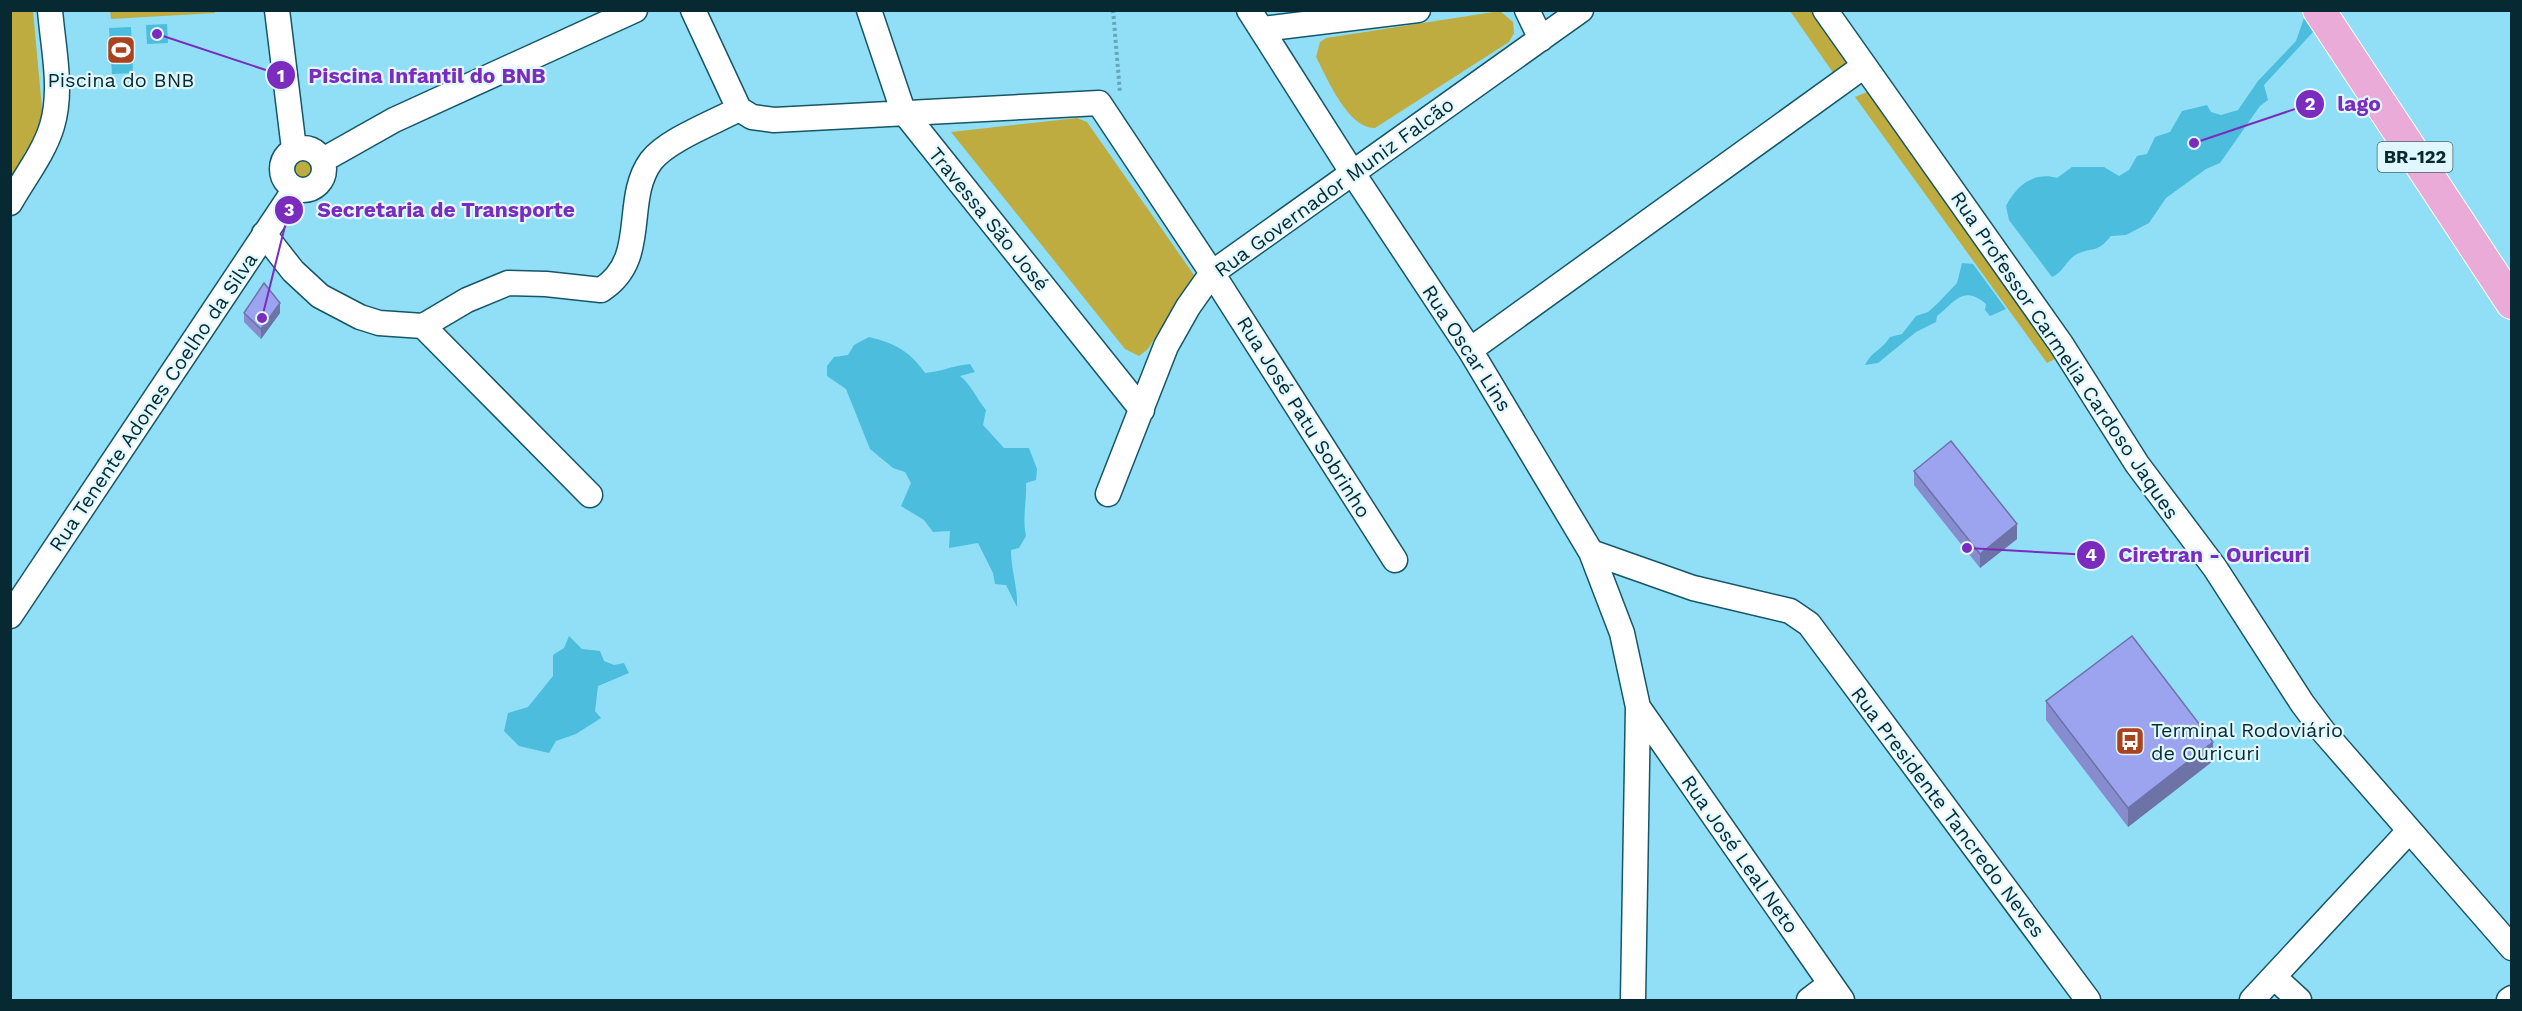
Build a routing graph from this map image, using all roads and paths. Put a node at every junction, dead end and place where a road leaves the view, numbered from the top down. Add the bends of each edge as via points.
1 (50, 10) edge
2 (276, 10) edge
3 (635, 10) edge
4 (693, 10) edge
5 (869, 10) edge
6 (1113, 10) edge
7 (1418, 10) edge
8 (1527, 10) edge
9 (1581, 10) edge
10 (1825, 10) edge
11 (2319, 10) edge
12 (1256, 20) edge
13 (1541, 39) junction
14 (1864, 66) junction
15 (1099, 103) junction
16 (739, 109) junction
17 (903, 111) junction
18 (294, 149) junction
19 (35, 159) junction
20 (323, 160) junction
21 (10, 166) edge
22 (1352, 172) junction
23 (295, 189) junction
24 (10, 203) edge
25 (264, 234) junction
26 (1212, 273) junction
27 (2511, 303) edge
28 (423, 326) junction
29 (1470, 350) junction
30 (1142, 410) junction
31 (1108, 494) dead end
32 (590, 495) dead end
33 (1591, 552) junction
34 (1395, 561) dead end
35 (10, 615) edge
36 (1638, 707) junction
37 (2409, 831) junction
38 (2511, 948) edge
39 (2274, 977) junction
40 (1836, 992) edge
41 (1634, 1000) edge
42 (1809, 1000) edge
43 (2088, 1000) edge
44 (2252, 1000) edge
45 (2299, 1000) edge

1 - 19 street via 57,103 47,138
2 - 18 street
3 - 20 street via 394,120
4 - 16 street
5 - 17 street, Travessa São José
6 - 15 path via 1121,102
7 - 12 street
8 - 13 street
9 - 13 street, Rua Governador Muniz Falcão
10 - 14 street, Rua Professor Carmelia Cardoso Jaques
11 - 27 main road, BR-122
12 - 22 street, Rua Oscar Lins
13 - 22 street, Rua Governador Muniz Falcão
14 - 29 street
14 - 37 street, Rua Professor Carmelia Cardoso Jaques via 2054,335 2137,464 2215,568 2302,703
15 - 17 street
15 - 26 street, Rua José Patu Sobrinho
16 - 17 street via 752,117 774,120
16 - 28 street via 653,158 641,186 625,267 612,283 601,290 508,283 467,300
17 - 30 street, Travessa São José
18 - 20 street via 314,150
18 - 23 street via 284,159 282,173
19 - 21 street via 26,157
19 - 24 street
20 - 23 street via 320,181 309,189
22 - 26 street, Rua Governador Muniz Falcão
22 - 29 street, Rua Oscar Lins
23 - 25 street, Rua Tenente Adones Coelho da Silva
25 - 28 street via 320,296 380,323
25 - 35 street, Rua Tenente Adones Coelho da Silva
26 - 30 street, Rua Governador Muniz Falcão via 1166,346
26 - 34 street, Rua José Patu Sobrinho
28 - 32 street
29 - 33 street, Rua Oscar Lins
30 - 31 street, Rua Governador Muniz Falcão
33 - 36 street, Rua Oscar Lins via 1622,633
33 - 43 street, Rua Presidente Tancredo Neves via 1693,588 1790,611 1809,624
36 - 40 street, Rua José Leal Neto
36 - 41 street
37 - 38 street, Rua Professor Carmelia Cardoso Jaques
37 - 39 street
39 - 44 street
39 - 45 street
40 - 42 street

